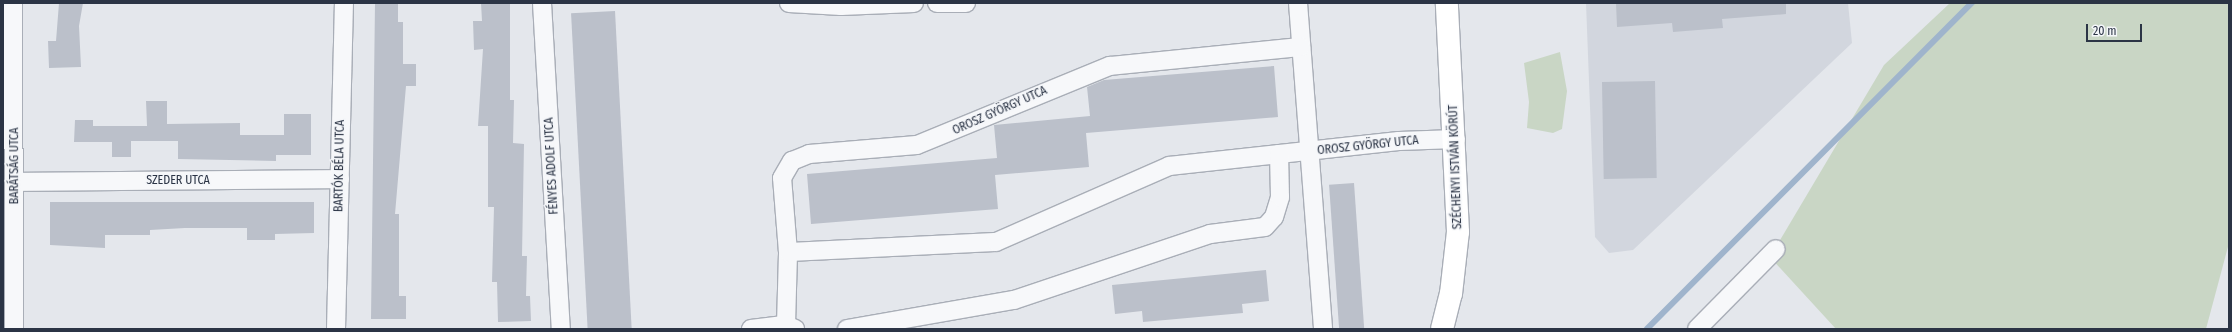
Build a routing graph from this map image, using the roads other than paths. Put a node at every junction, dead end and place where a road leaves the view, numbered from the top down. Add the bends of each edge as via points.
1 (13, 3) edge
2 (344, 3) edge
3 (542, 3) edge
4 (789, 3) edge
5 (914, 3) edge
6 (937, 3) edge
7 (966, 3) edge
8 (1298, 3) edge
9 (1447, 3) edge
10 (1301, 47) junction
11 (1456, 139) junction
12 (1309, 151) junction
13 (1279, 154) junction
14 (340, 179) junction
15 (16, 182) junction
16 (1776, 249) dead end
17 (788, 252) junction
18 (791, 327) edge
19 (14, 329) edge
20 (336, 329) edge
21 (561, 329) edge
22 (751, 329) edge
23 (847, 329) edge
24 (1322, 329) edge
25 (1442, 329) edge
26 (1697, 329) edge

1 - 15 street, BARÁTSÁG UTCA
2 - 14 street, BARTÓK BÉLA UTCA
3 - 21 street, FÉNYES ADOLF UTCA
4 - 5 street via 827,6
6 - 7 street
8 - 10 street
9 - 11 street, SZÉCHENYI ISTVÁN KÖRÚT
10 - 12 street
10 - 17 street, OROSZ GYÖRGY UTCA via 1110,66 918,145 809,154 792,161 782,178
11 - 12 street, OROSZ GYÖRGY UTCA via 1399,141
11 - 25 street, SZÉCHENYI ISTVÁN KÖRÚT via 1458,232 1451,294
12 - 13 street, OROSZ GYÖRGY UTCA
12 - 24 street
13 - 17 street, OROSZ GYÖRGY UTCA via 1169,166 996,242
13 - 23 street via 1280,197 1274,217 1264,227 1210,234 1084,280 1014,300
14 - 15 street, SZEDER UTCA
14 - 20 street, BARTÓK BÉLA UTCA
15 - 19 street, BARÁTSÁG UTCA
16 - 26 street
17 - 18 street, OROSZ GYÖRGY UTCA
18 - 22 street, OROSZ GYÖRGY UTCA

